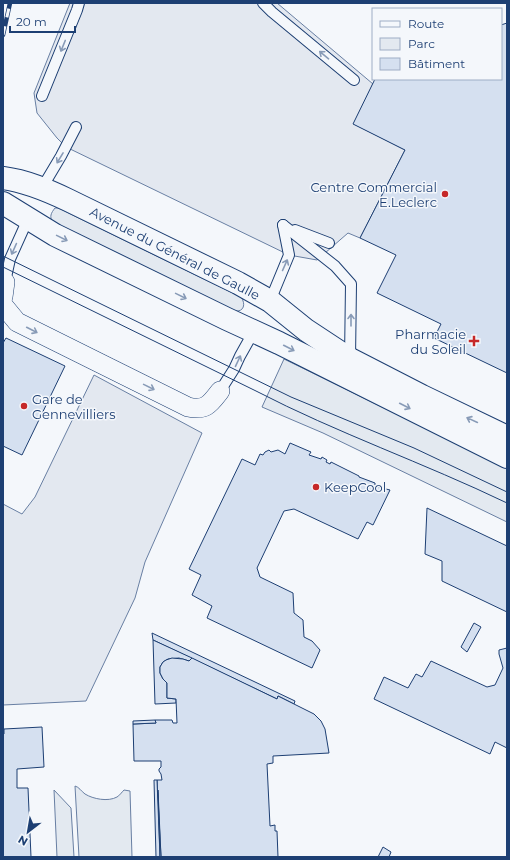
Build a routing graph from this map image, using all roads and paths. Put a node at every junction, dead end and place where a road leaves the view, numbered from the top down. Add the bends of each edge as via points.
1 (262, 3) edge
2 (78, 6) edge
3 (354, 80) dead end
4 (42, 96) dead end
5 (76, 127) dead end
6 (3, 178) edge
7 (42, 188) junction
8 (3, 203) edge
9 (28, 219) junction
10 (283, 225) junction
11 (329, 243) dead end
12 (4, 290) edge
13 (270, 301) junction
14 (3, 305) edge
15 (254, 331) junction
16 (350, 359) junction
17 (220, 391) joint
18 (507, 437) edge
19 (507, 457) edge

3 -> 1 lane
2 -> 4 lane
5 -> 7 lane
6 - 7 main road, Avenue du Général de Gaulle
7 - 9 main road
7 - 13 main road, Avenue du Général de Gaulle via 238,282
8 - 9 main road
9 -> 12 lane via 10,259
9 -> 15 main road via 55,235
10 - 11 lane
13 -> 10 lane via 289,256
16 -> 10 lane via 351,284 335,266
13 - 15 main road
13 - 16 main road, Avenue du Général de Gaulle via 306,330
14 -> 17 street via 17,322 188,407 207,406
17 -> 15 lane
15 -> 19 main road
18 -> 16 main road, Avenue du Général de Gaulle

